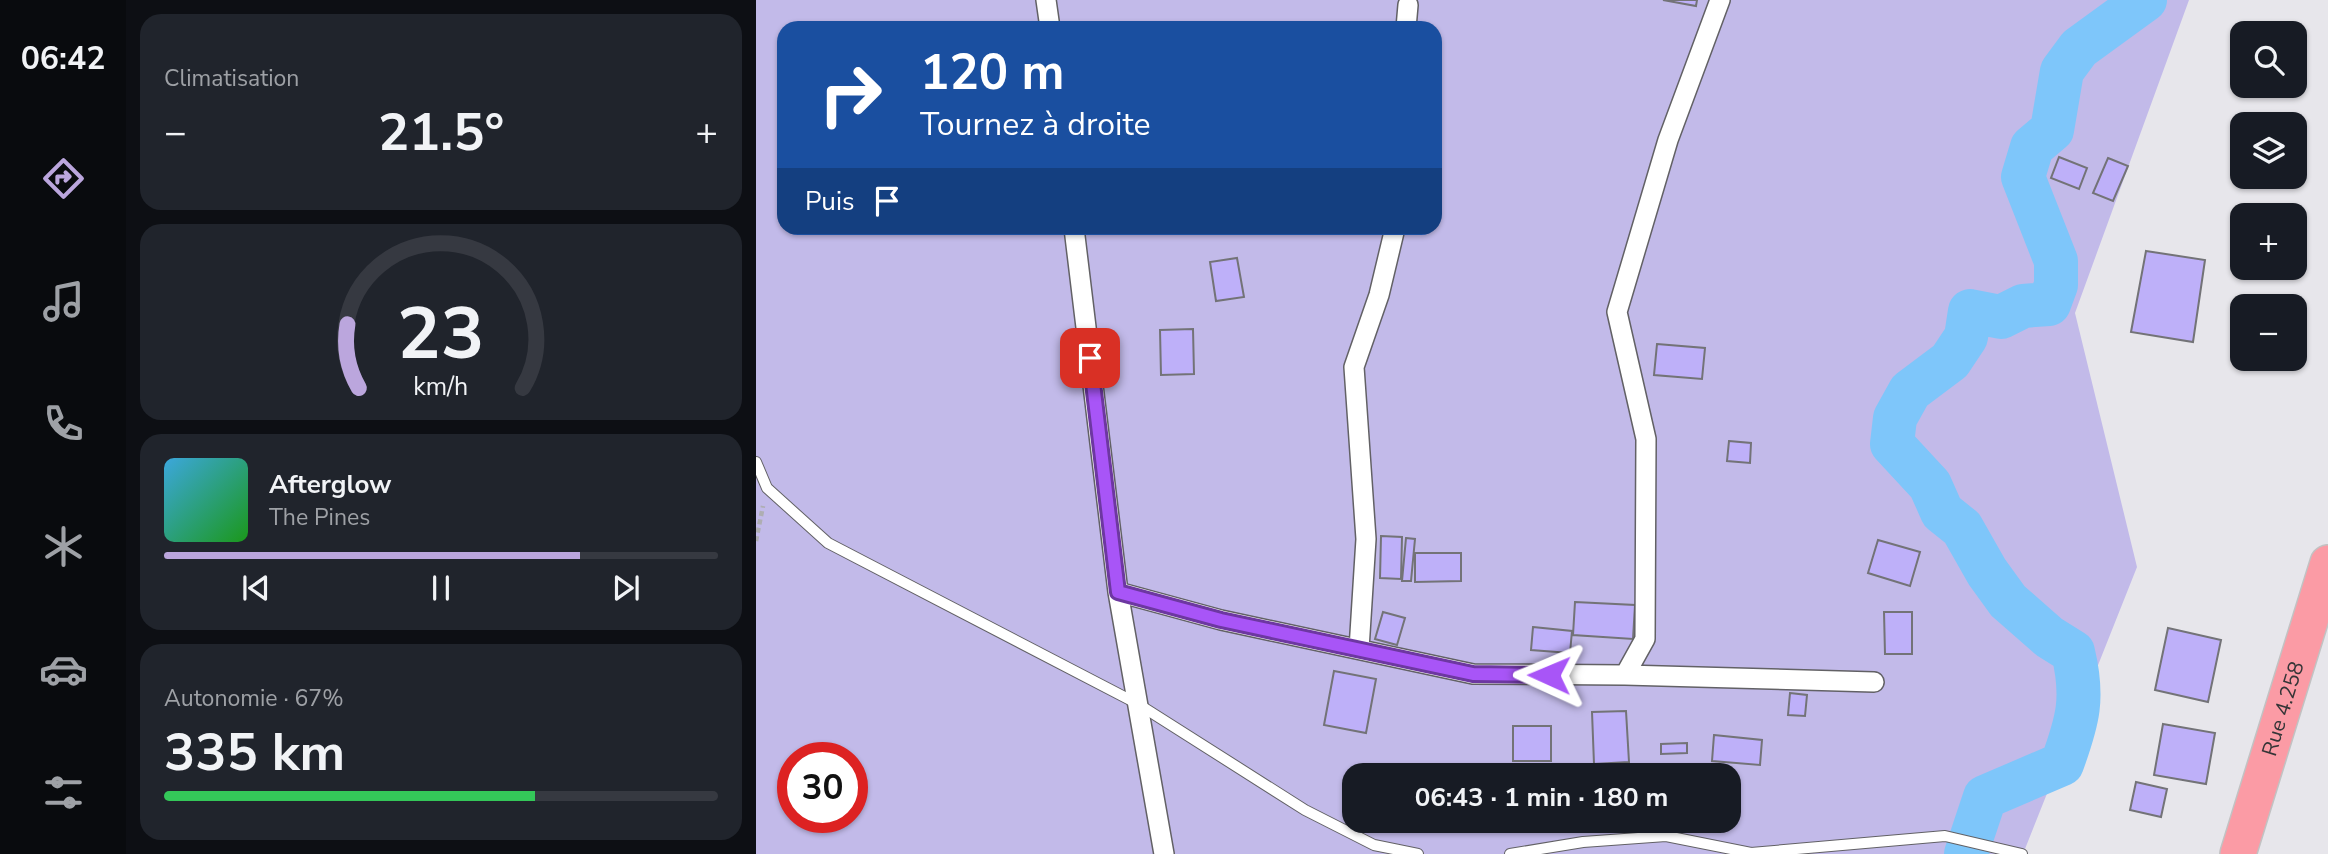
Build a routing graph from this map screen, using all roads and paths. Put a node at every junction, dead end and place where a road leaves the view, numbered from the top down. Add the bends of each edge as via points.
1 (1046, 0) edge
2 (1720, 0) edge
3 (1408, 5) dead end
4 (1049, 21) edge
5 (1407, 21) edge
6 (1075, 235) edge
7 (1393, 235) edge
8 (756, 463) edge
9 (767, 488) junction
10 (756, 541) edge
11 (2328, 563) edge
12 (1118, 592) junction
13 (1359, 649) junction
14 (1625, 676) junction
15 (1874, 682) dead end
16 (1138, 704) junction
17 (1164, 854) edge
18 (1418, 854) edge
19 (1510, 854) edge
20 (2021, 854) edge
21 (2238, 854) edge

1 - 4 street
2 - 14 street via 1668,140 1617,312 1646,439 1645,639
3 - 5 street
6 - 12 street
7 - 13 street via 1354,367 1366,539
8 - 9 lane
9 - 10 path
9 - 16 lane via 828,543
11 - 21 highway, Rue 4.258
12 - 13 street via 1221,620
12 - 16 street
13 - 14 street via 1473,674
14 - 15 street
16 - 17 street
16 - 18 lane via 1305,810 1374,845
19 - 20 lane via 1583,842 1666,836 1751,853 1945,835

